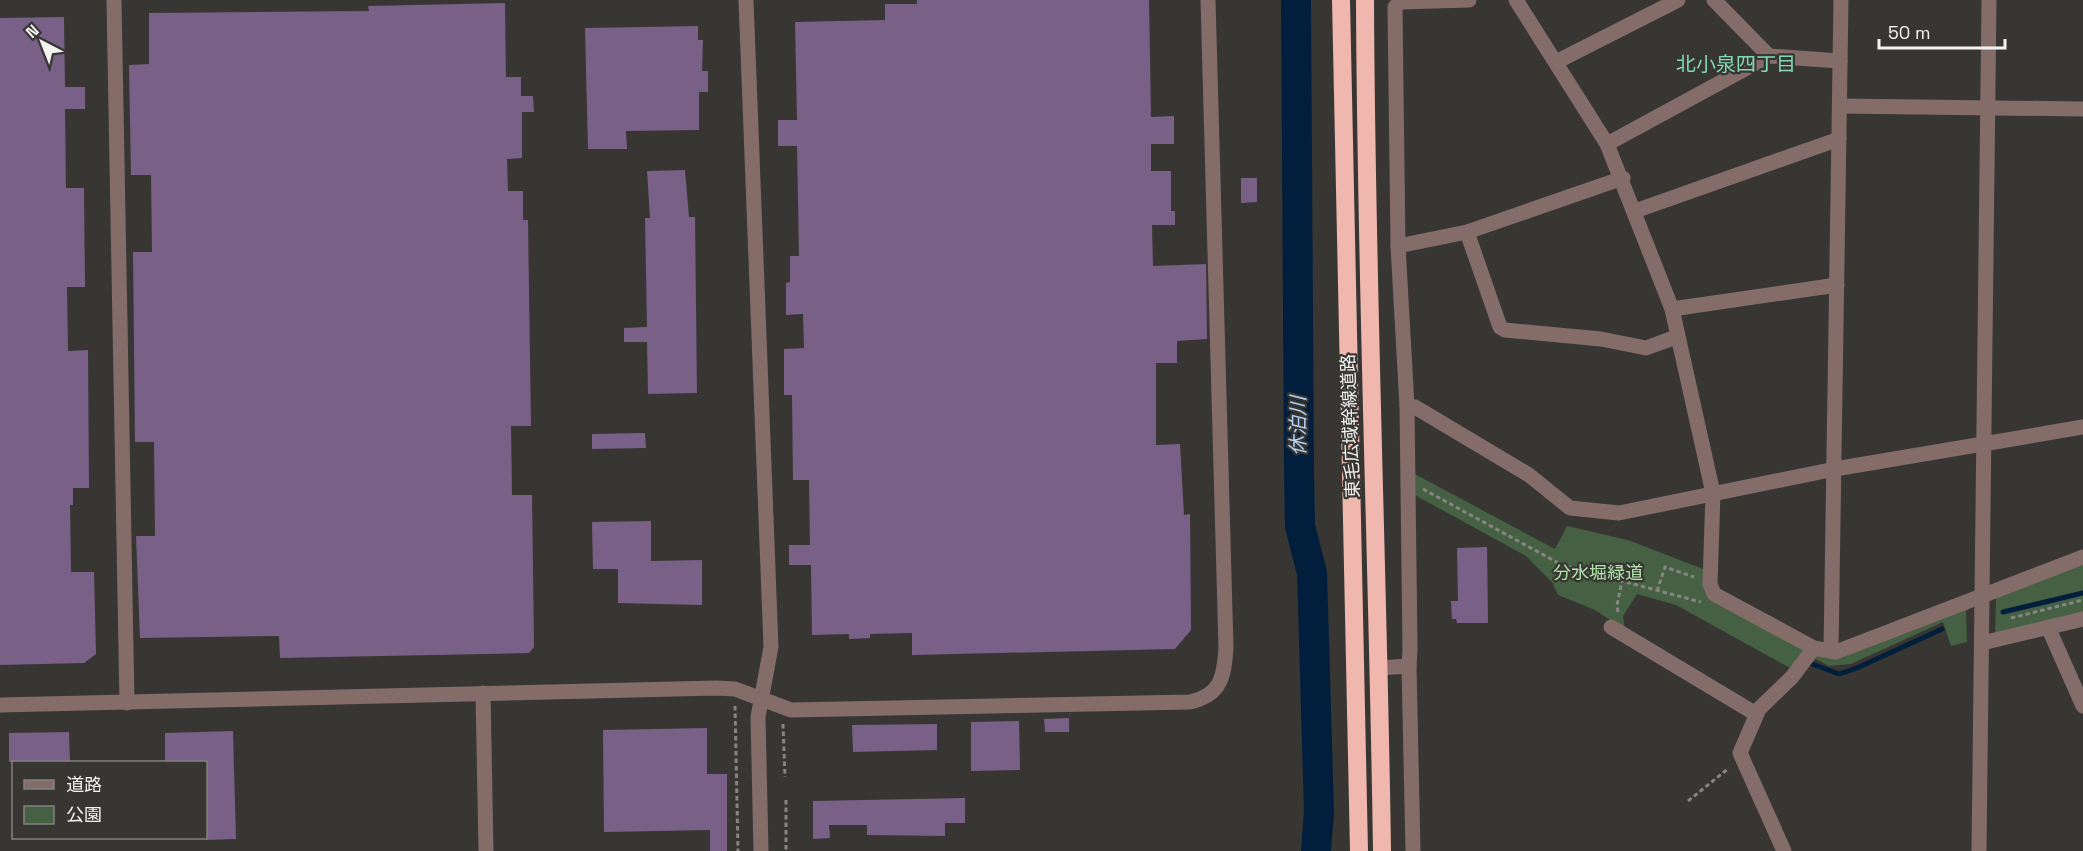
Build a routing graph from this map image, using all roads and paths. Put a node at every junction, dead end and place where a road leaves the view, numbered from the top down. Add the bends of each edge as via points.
1 (114, 0) edge
2 (746, 0) edge
3 (1208, 0) edge
4 (1341, 0) edge
5 (1365, 0) edge
6 (1468, 0) edge
7 (1516, 0) edge
8 (1678, 0) edge
9 (1714, 0) edge
10 (1841, 0) edge
11 (1989, 0) edge
12 (1769, 56) junction
13 (1840, 61) junction
14 (1556, 62) junction
15 (1840, 106) junction
16 (1988, 108) junction
17 (2083, 109) edge
18 (1839, 139) junction
19 (1607, 144) junction
20 (1623, 178) junction
21 (1635, 211) junction
22 (1467, 232) junction
23 (1398, 246) junction
24 (1837, 285) junction
25 (1672, 309) junction
26 (1676, 337) junction
27 (1407, 406) junction
28 (2083, 427) edge
29 (1984, 444) junction
30 (1834, 468) junction
31 (1413, 484) dead end
32 (1713, 493) junction
33 (2083, 557) edge
34 (1622, 581) junction
35 (1657, 591) junction
36 (1708, 593) junction
37 (1982, 596) junction
38 (2083, 600) edge
39 (2026, 612) dead end
40 (2083, 619) edge
41 (2048, 627) junction
42 (1622, 634) joint
43 (1982, 643) junction
44 (1814, 648) junction
45 (1831, 651) junction
46 (1409, 666) junction
47 (1379, 668) junction
48 (483, 693) junction
49 (762, 698) junction
50 (127, 703) junction
51 (735, 704) dead end
52 (0, 705) edge
53 (2083, 705) edge
54 (1756, 714) junction
55 (783, 724) dead end
56 (1741, 756) junction
57 (785, 777) dead end
58 (786, 800) dead end
59 (1688, 801) dead end
60 (486, 851) edge
61 (738, 851) edge
62 (761, 851) edge
63 (786, 851) edge
64 (1359, 851) edge
65 (1382, 851) edge
66 (1413, 851) edge
67 (1784, 851) edge
68 (1979, 851) edge

1 - 50 street
2 - 49 street via 771,647
3 - 49 street via 1226,648 1224,669 1214,692 1190,702 791,710
4 - 64 highway, 東毛広域幹線道路
5 - 47 highway, 東毛広域幹線道路 via 1369,372
6 - 23 street via 1401,2 1395,7
7 - 14 street
8 - 14 street
9 - 12 street
10 - 13 street
11 - 16 street
12 - 13 street
12 - 19 street
13 - 15 street
14 - 19 street
15 - 16 street
15 - 18 street
16 - 17 street
16 - 29 street
18 - 21 street
18 - 24 street
19 - 20 street
20 - 21 street
20 - 22 street
21 - 25 street
22 - 23 street
22 - 26 street via 1500,327 1505,330 1601,339 1636,347 1652,347
23 - 27 street
24 - 25 street
24 - 30 street
25 - 26 street
26 - 32 street
27 - 32 street via 1479,443 1570,508 1619,513
27 - 46 street
28 - 29 street
29 - 30 street
29 - 37 street
30 - 32 street
30 - 45 street
31 - 34 path via 1562,565
32 - 36 street
33 - 37 street
34 - 35 path
34 - 42 path via 1617,605
35 - 36 path
35 - 36 path via 1665,567
36 - 44 street
37 - 43 street
37 - 45 street via 1848,649
38 - 39 path
40 - 41 street
41 - 43 street
41 - 53 street
42 - 54 street
43 - 68 street
44 - 45 street
44 - 54 street
46 - 47 street
46 - 66 street
47 - 65 highway, 東毛広域幹線道路
48 - 49 street via 716,688 735,689
48 - 50 street
48 - 60 street
49 - 62 street via 758,717
50 - 52 street
51 - 61 path
54 - 56 street
55 - 57 path
56 - 59 path
56 - 67 street
58 - 63 path

